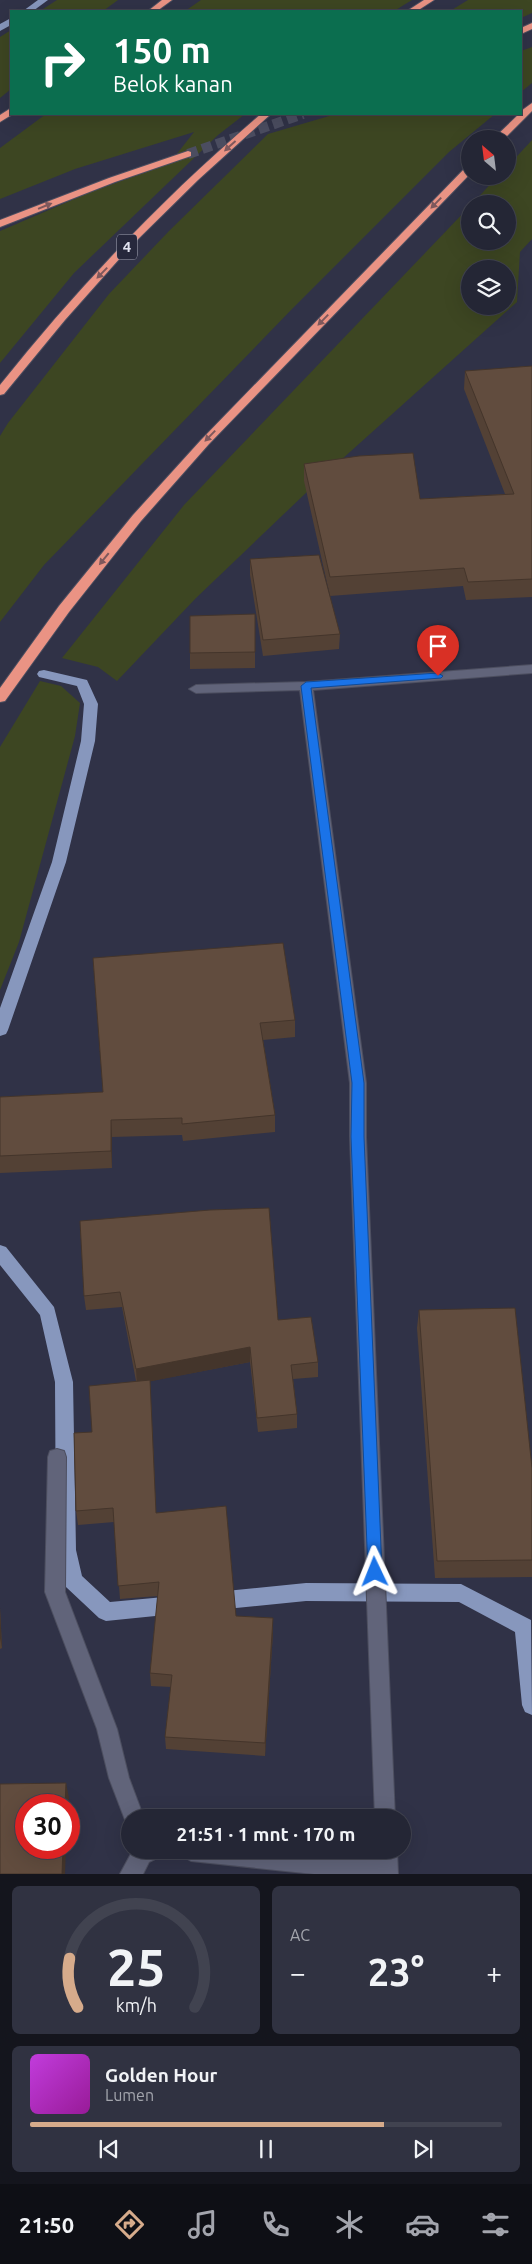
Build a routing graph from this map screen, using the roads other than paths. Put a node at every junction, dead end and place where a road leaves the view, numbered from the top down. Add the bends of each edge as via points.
1 (156, 0) edge
2 (168, 0) edge
3 (430, 0) edge
4 (144, 10) edge
5 (153, 10) edge
6 (413, 10) edge
7 (532, 106) edge
8 (265, 115) edge
9 (507, 130) edge
10 (188, 154) tunnel mouth
11 (461, 177) edge
12 (0, 224) edge
13 (0, 392) edge
14 (532, 669) edge
15 (306, 686) junction
16 (196, 689) dead end
17 (0, 698) edge
18 (57, 1457) dead end
19 (131, 1809) edge
20 (385, 1809) edge
21 (140, 1859) edge
22 (263, 1859) edge
23 (387, 1864) edge
24 (131, 1874) edge

1 - 4 highway
2 - 5 highway
3 - 6 highway
7 - 9 highway
8 -> 13 highway, 4 via 204,169 91,283
12 -> 10 highway
11 -> 17 highway via 205,442 143,511 64,609
14 - 15 street
15 - 16 street
15 - 20 street via 358,1083
18 - 19 street via 55,1592 107,1729
21 - 24 street
22 - 23 street

